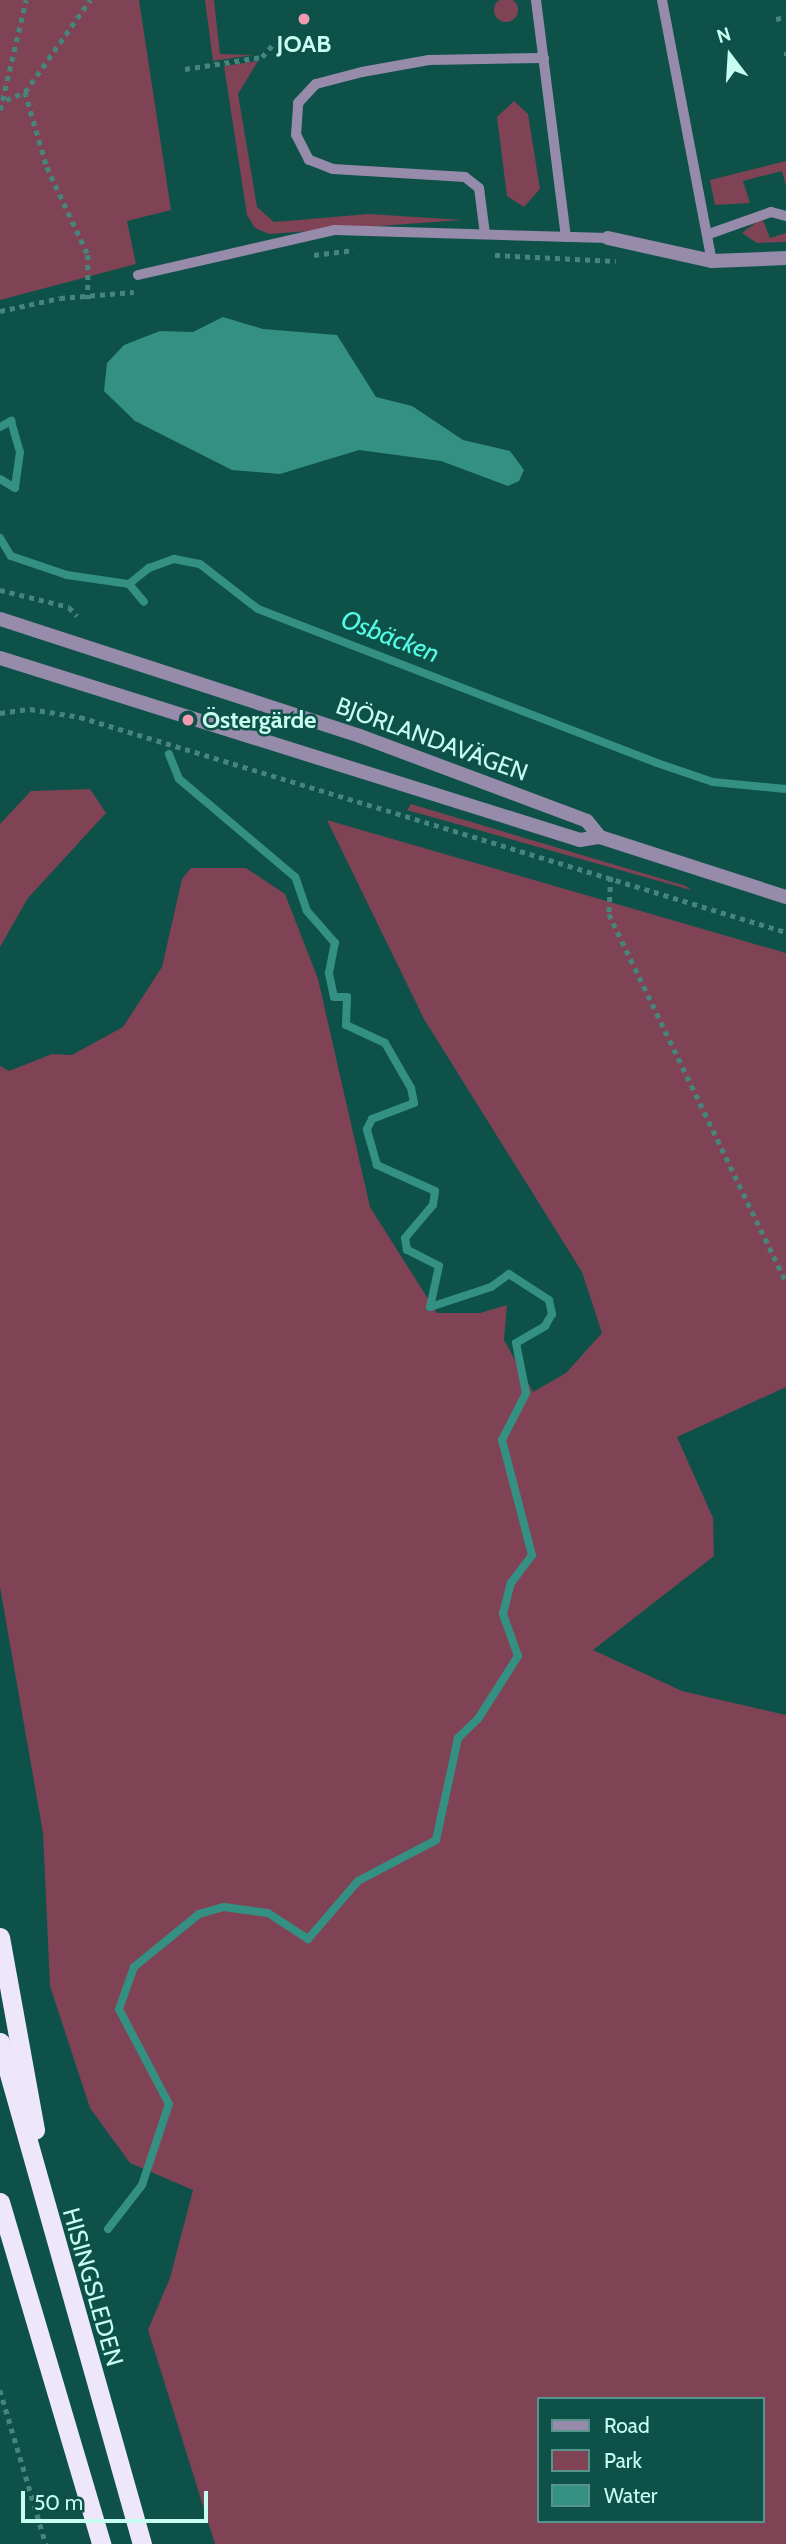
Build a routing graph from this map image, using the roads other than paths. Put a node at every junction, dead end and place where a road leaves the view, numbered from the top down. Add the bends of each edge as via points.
1 (536, 0) edge
2 (662, 0) edge
3 (544, 58) junction
4 (786, 216) edge
5 (485, 234) junction
6 (709, 234) junction
7 (566, 237) junction
8 (608, 238) joint
9 (786, 258) edge
10 (712, 261) junction
11 (138, 275) dead end
12 (0, 619) edge
13 (0, 659) edge
14 (600, 837) junction
15 (786, 897) edge
16 (0, 1937) edge
17 (0, 2042) edge
18 (0, 2203) edge
19 (54, 2241) junction
20 (100, 2544) edge
21 (142, 2544) edge

1 - 3 lane
2 - 6 lane
3 - 5 lane via 429,60 362,72 316,84 298,103 296,135 309,160 333,169 465,177 479,188
3 - 7 lane
4 - 6 lane via 771,212
5 - 7 lane
5 - 11 lane via 335,230
6 - 10 lane
7 - 8 lane
8 - 10 street
9 - 10 street
12 - 14 street, BJÖRLANDAVÄGEN via 373,741 587,821
13 - 14 street, BJÖRLANDAVÄGEN via 580,840
14 - 15 street, BJÖRLANDAVÄGEN
16 - 19 highway
17 - 19 highway, HISINGSLEDEN
18 - 20 highway
19 - 21 highway, HISINGSLEDEN

